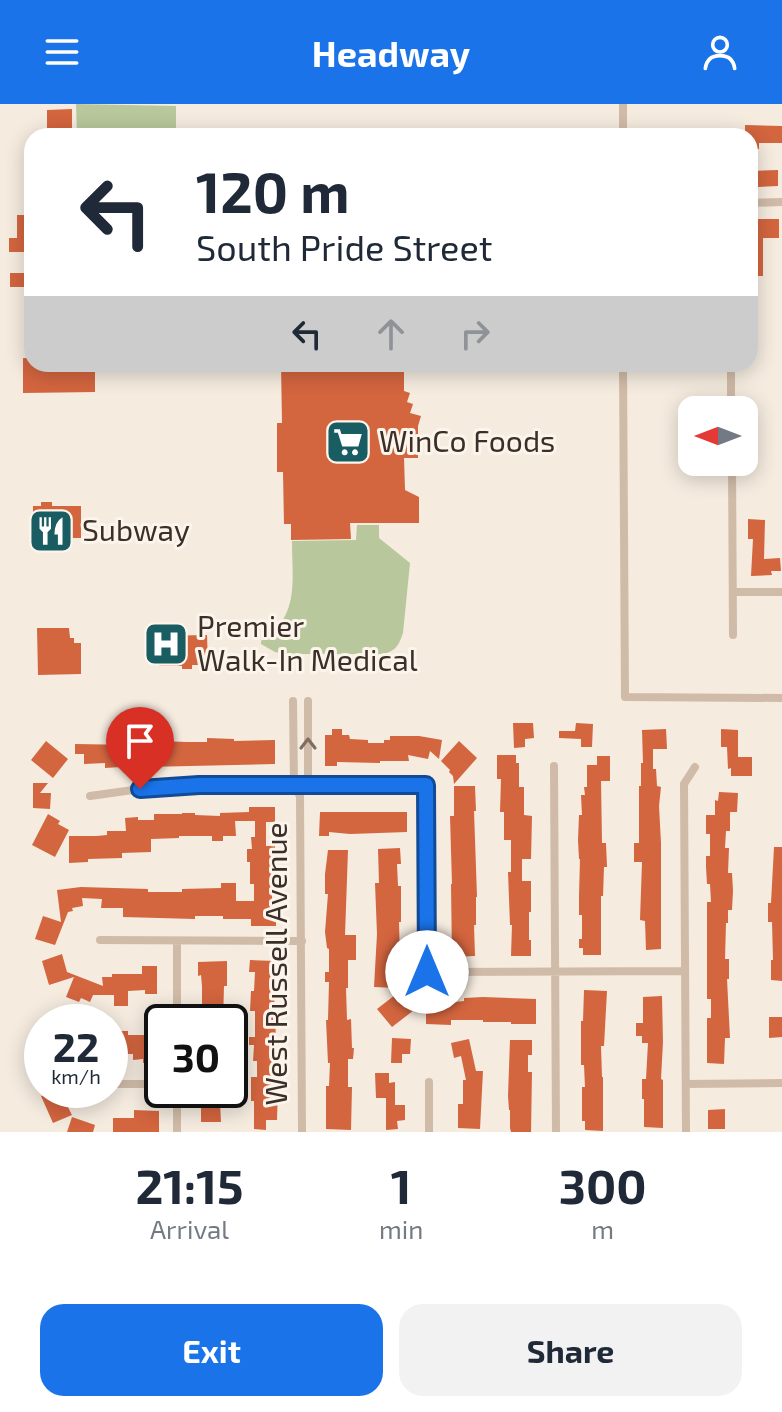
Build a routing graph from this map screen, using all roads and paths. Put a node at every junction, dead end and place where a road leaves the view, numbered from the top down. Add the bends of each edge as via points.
1 (623, 104) edge
2 (623, 128) edge
3 (782, 202) edge
4 (758, 203) edge
5 (623, 372) edge
6 (731, 372) edge
7 (731, 396) edge
8 (732, 476) edge
9 (733, 592) junction
10 (782, 592) edge
11 (733, 635) dead end
12 (782, 698) edge
13 (293, 701) dead end
14 (308, 701) dead end
15 (554, 766) dead end
16 (695, 767) dead end
17 (300, 786) junction
18 (90, 796) dead end
19 (100, 940) dead end
20 (177, 941) junction
21 (302, 941) junction
22 (555, 971) junction
23 (685, 971) junction
24 (177, 1004) edge
25 (429, 1082) dead end
26 (782, 1083) edge
27 (686, 1084) junction
28 (177, 1108) edge
29 (177, 1132) edge
30 (302, 1132) edge
31 (429, 1132) edge
32 (556, 1132) edge
33 (686, 1132) edge

1 - 2 street
3 - 4 street
5 - 12 street via 625,697
6 - 7 street
8 - 9 street
9 - 10 street
9 - 11 street
13 - 17 street, West Russell Avenue
17 -> 14 street, West Russell Avenue
15 - 22 street
16 - 23 street via 684,784
17 - 18 street via 199,785
17 - 21 street, West Russell Avenue
17 - 22 street via 426,785 427,972
19 - 20 street
20 - 21 street
20 - 24 street
21 - 30 street, West Russell Avenue
22 - 23 street
22 - 32 street
23 - 27 street
25 - 31 street
26 - 27 street
27 - 33 street
28 - 29 street

